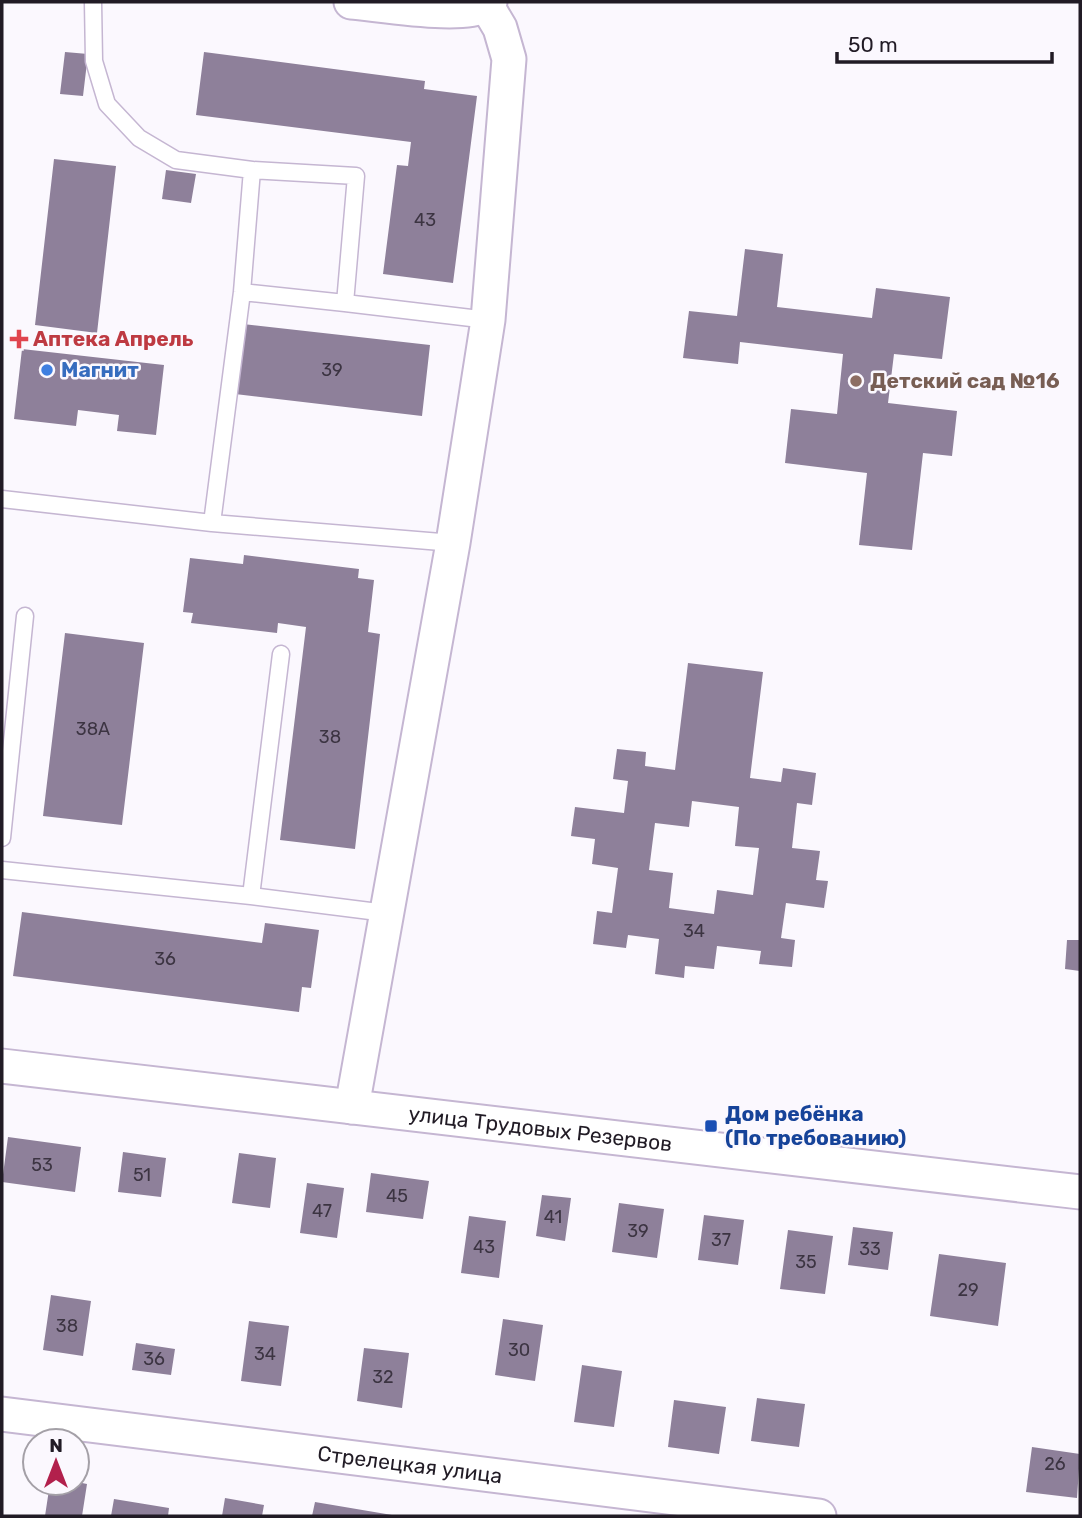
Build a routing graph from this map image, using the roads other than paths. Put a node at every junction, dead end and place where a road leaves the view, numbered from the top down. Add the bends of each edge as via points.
1 (93, 2) edge
2 (351, 2) edge
3 (489, 4) edge
4 (252, 170) junction
5 (242, 292) junction
6 (345, 303) junction
7 (488, 320) junction
8 (2, 499) edge
9 (212, 523) junction
10 (453, 543) junction
11 (24, 616) dead end
12 (281, 654) dead end
13 (2, 838) edge
14 (2, 870) edge
15 (251, 896) junction
16 (386, 913) junction
17 (2, 1066) edge
18 (352, 1107) junction
19 (1080, 1192) edge
20 (2, 1414) edge
21 (819, 1516) edge

1 - 4 lane via 94,61 107,104 139,138 176,160
2 - 3 street via 459,12
3 - 7 street via 509,60
4 - 5 lane
4 - 6 lane via 356,176
5 - 6 lane
5 - 9 lane
6 - 7 lane
7 - 10 street
8 - 9 lane
9 - 10 lane
10 - 16 street
11 - 13 lane
12 - 15 lane
14 - 15 lane
15 - 16 lane
16 - 18 street
17 - 18 street, улица Трудовых Резервов
18 - 19 street, улица Трудовых Резервов
20 - 21 street, Стрелецкая улица

